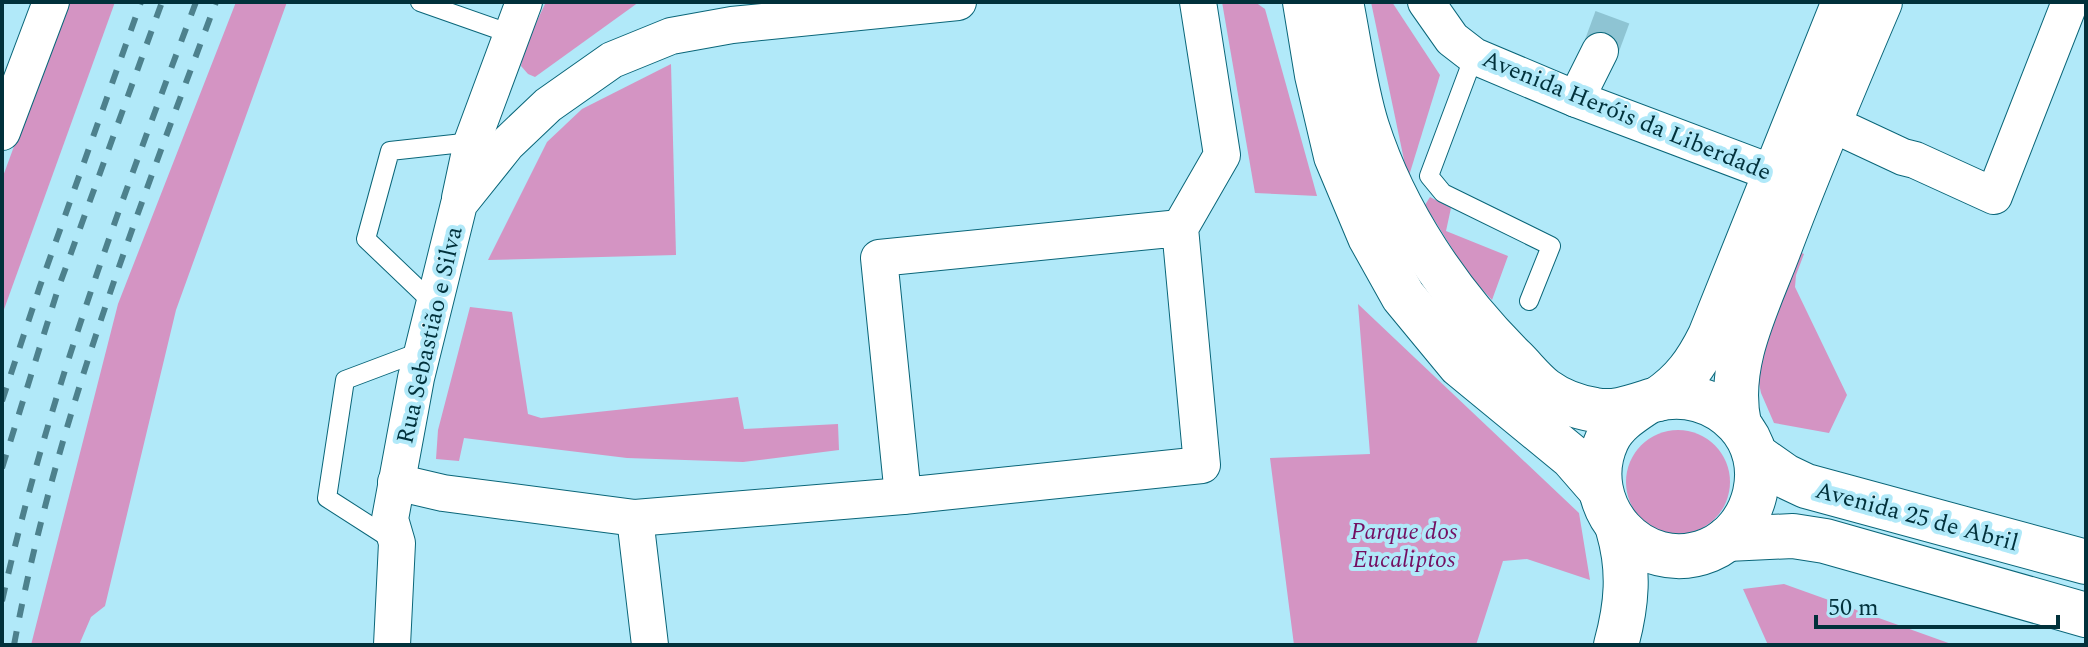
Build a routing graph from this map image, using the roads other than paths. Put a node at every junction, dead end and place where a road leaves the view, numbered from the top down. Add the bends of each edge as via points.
1 (51, 2) edge
2 (420, 2) edge
3 (958, 2) edge
4 (1198, 2) edge
5 (1305, 2) edge
6 (1341, 2) edge
7 (1426, 2) edge
8 (1844, 2) edge
9 (1880, 2) edge
10 (2070, 2) edge
11 (922, 4) edge
12 (802, 10) edge
13 (518, 18) edge
14 (1600, 51) tunnel mouth
15 (1474, 56) junction
16 (1576, 99) junction
17 (1828, 122) junction
18 (2, 132) edge
19 (472, 142) junction
20 (1788, 179) junction
21 (459, 204) junction
22 (1180, 228) junction
23 (1529, 301) dead end
24 (433, 303) junction
25 (422, 351) junction
26 (1652, 401) junction
27 (1747, 440) junction
28 (396, 482) junction
29 (1599, 488) junction
30 (903, 496) junction
31 (635, 518) junction
32 (1618, 529) junction
33 (397, 543) junction
34 (1709, 547) junction
35 (2086, 562) edge
36 (2086, 615) edge
37 (1616, 643) edge
38 (392, 645) edge
39 (650, 645) edge

1 - 18 street
2 - 13 lane
3 - 11 street, Rua Sebastião e Silva
4 - 22 street via 1222,155
5 - 29 main road via 1336,156 1370,237 1403,296 1460,365 1572,457
6 - 26 main road, Avenida 25 de Abril via 1367,126 1401,206 1449,285 1545,390 1598,411 1617,412
7 - 15 street, Avenida Heróis da Liberdade via 1452,39
8 - 20 main road
9 - 17 main road
10 - 17 street via 1994,196
11 - 12 street, Rua Sebastião e Silva
12 - 21 street, Rua Sebastião e Silva via 671,36 612,60 517,134
13 - 19 street
14 - 16 street
15 - 16 street, Avenida Heróis da Liberdade
15 - 23 lane via 1429,176 1443,193 1551,246
16 - 20 street, Avenida Heróis da Liberdade
17 - 20 main road
19 - 21 street
19 - 24 lane via 390,151 366,239
20 - 26 main road via 1698,360 1677,386
20 - 27 main road via 1742,349 1734,402
21 - 24 street, Rua Sebastião e Silva
22 - 30 street via 1202,465
22 - 30 street via 879,258
24 - 25 street, Rua Sebastião e Silva
25 - 28 street, Rua Sebastião e Silva
25 - 33 lane via 345,380 327,498
26 - 27 main road, Avenida 25 de Abril via 1680,396 1702,400 1722,409
26 - 29 main road via 1625,417 1608,438 1599,462
27 - 34 main road via 1758,478 1754,501 1744,522
27 - 35 main road, Avenida 25 de Abril via 1785,476 1806,486
28 - 31 street
28 - 33 street, Rua Sebastião e Silva via 390,519
29 - 32 main road
30 - 31 street
31 - 39 street
32 - 34 main road, Avenida 25 de Abril via 1639,546 1664,555
32 - 37 main road via 1628,577
33 - 38 street, Rua Sebastião e Silva
34 - 36 main road, Avenida 25 de Abril via 1793,536 1825,541
34 - 37 main road via 1673,564 1656,579

